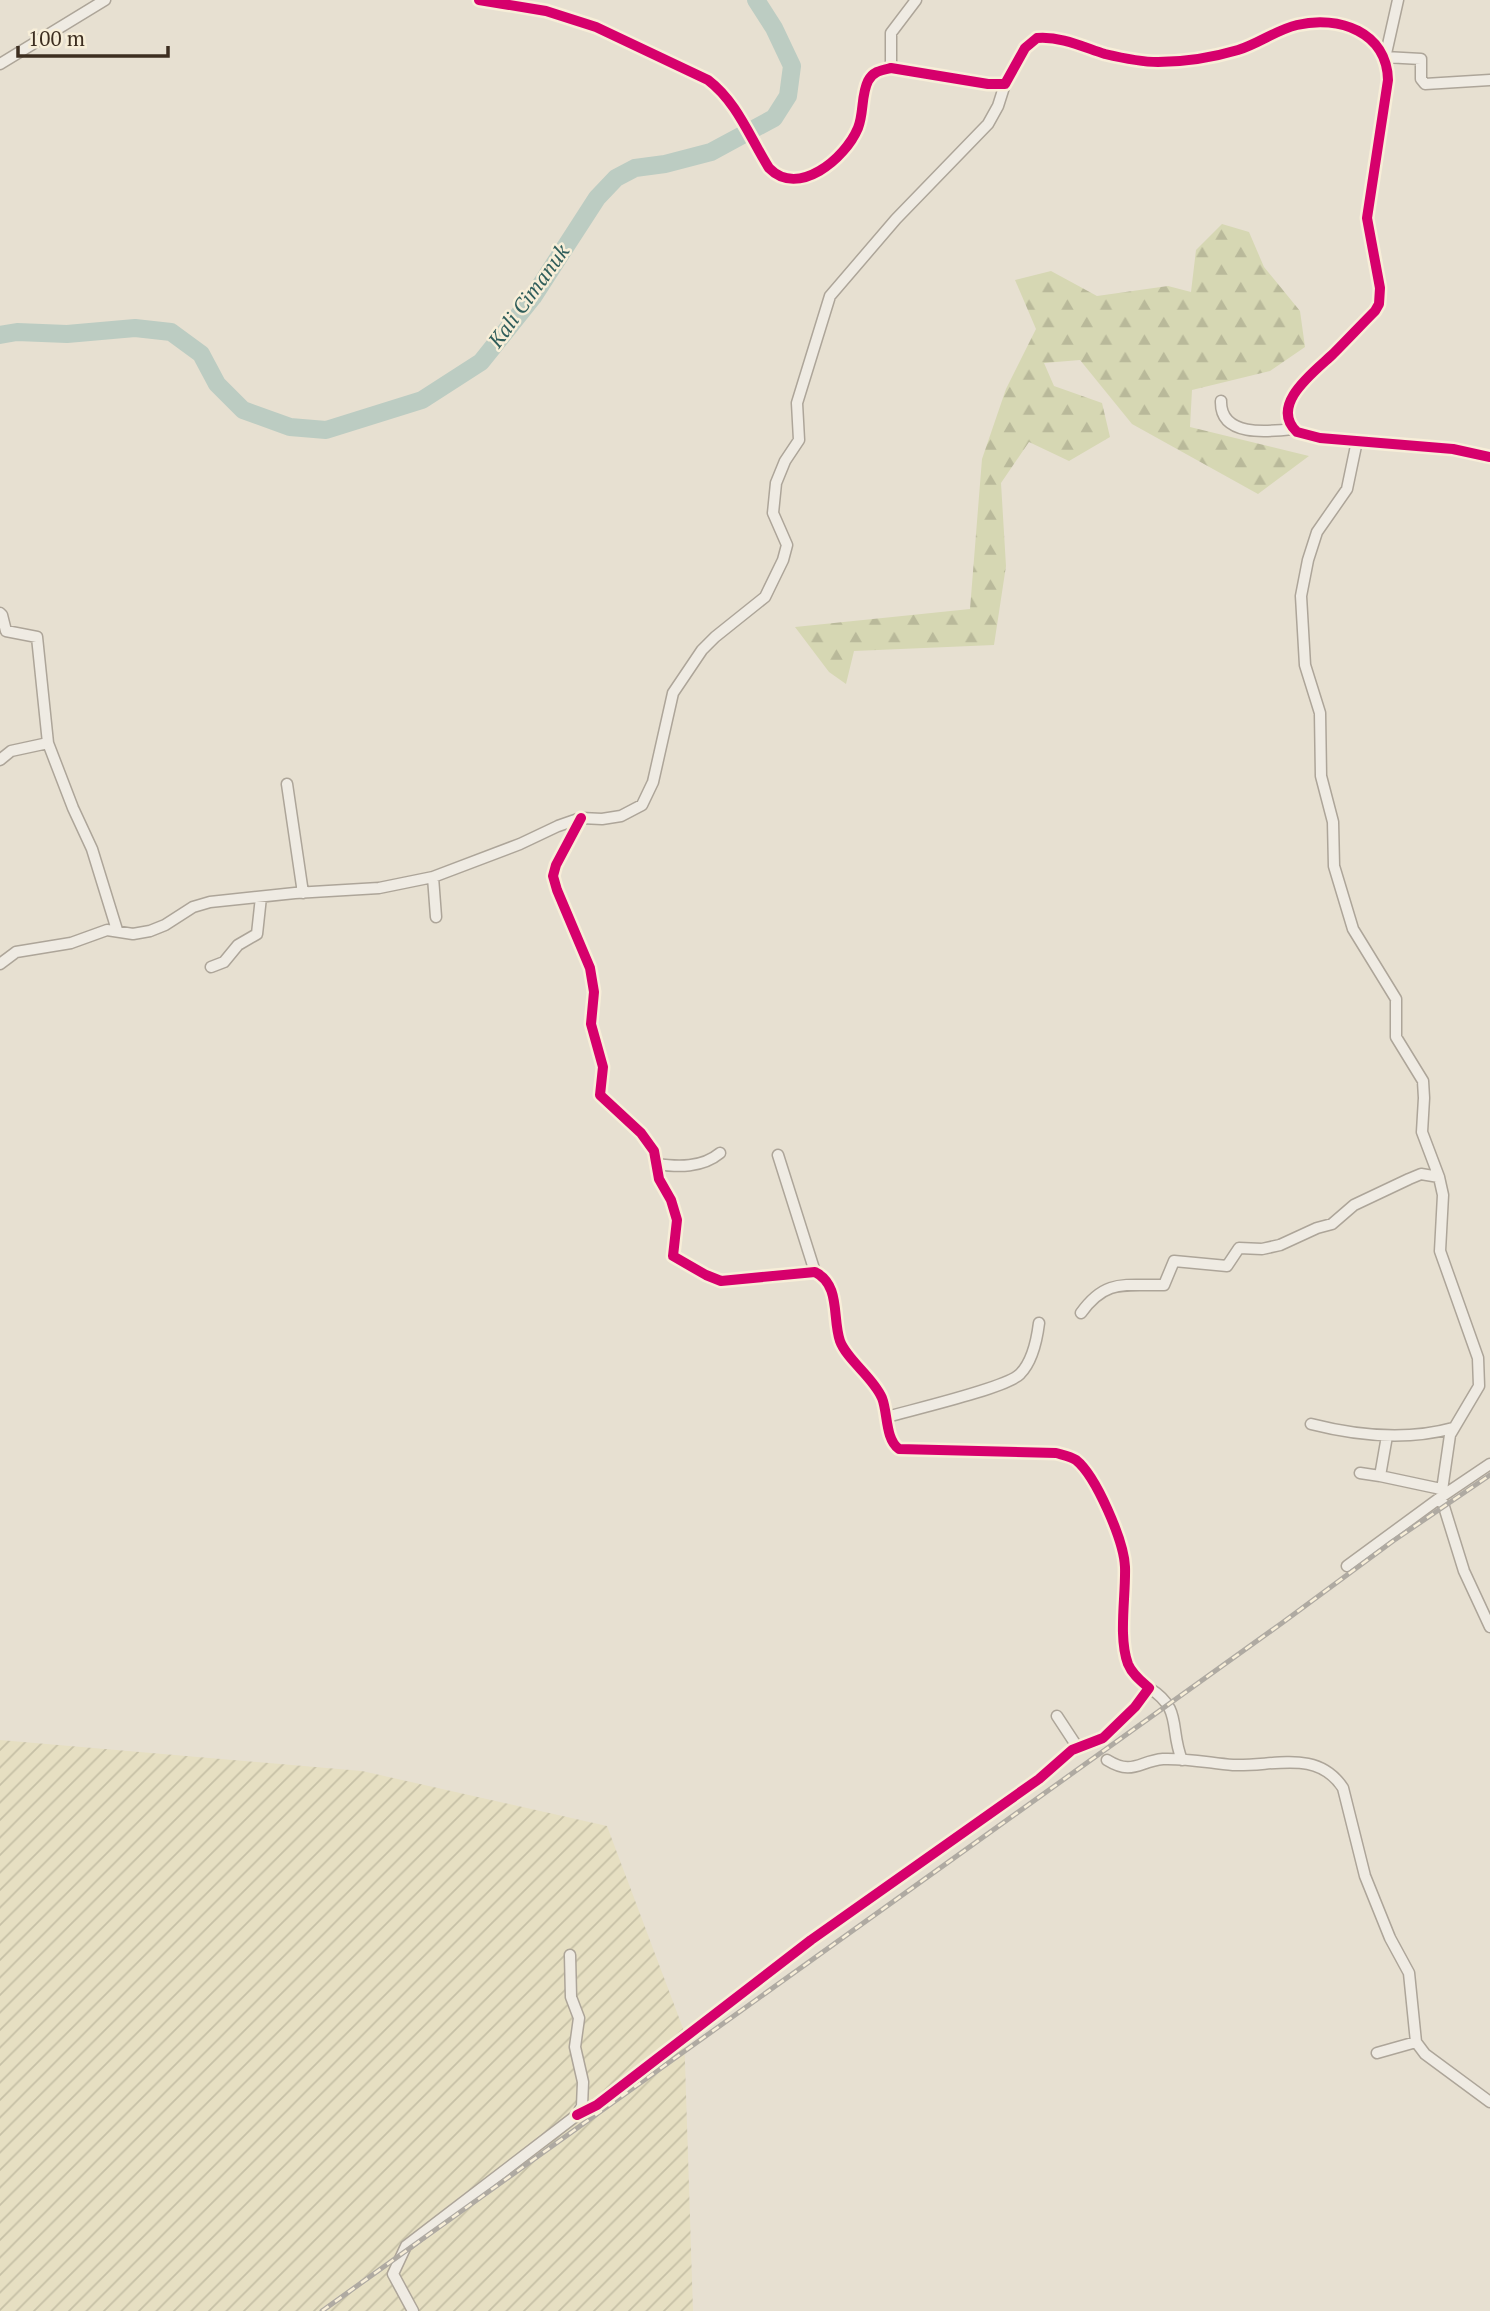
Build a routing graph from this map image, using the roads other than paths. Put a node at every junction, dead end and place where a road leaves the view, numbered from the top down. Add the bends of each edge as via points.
1 (105, 0) edge
2 (479, 0) edge
3 (916, 0) edge
4 (1398, 0) edge
5 (1385, 57) junction
6 (0, 64) edge
7 (891, 68) junction
8 (1490, 80) edge
9 (1004, 84) junction
10 (1221, 401) dead end
11 (1293, 429) junction
12 (1357, 441) junction
13 (1490, 457) edge
14 (0, 613) edge
15 (48, 743) junction
16 (0, 760) edge
17 (287, 784) dead end
18 (581, 818) junction
19 (433, 877) junction
20 (303, 893) junction
21 (261, 897) junction
22 (436, 918) dead end
23 (117, 930) junction
24 (0, 964) edge
25 (211, 967) dead end
26 (720, 1153) dead end
27 (778, 1155) dead end
28 (656, 1164) junction
29 (1439, 1177) junction
30 (815, 1272) junction
31 (1081, 1312) dead end
32 (1039, 1323) dead end
33 (887, 1417) junction
34 (1311, 1424) dead end
35 (1453, 1428) junction
36 (1387, 1436) junction
37 (1490, 1464) edge
38 (1360, 1473) dead end
39 (1380, 1476) junction
40 (1441, 1493) junction
41 (1347, 1566) dead end
42 (1490, 1627) edge
43 (1149, 1688) junction
44 (1057, 1716) dead end
45 (1078, 1748) junction
46 (1107, 1760) dead end
47 (1182, 1760) junction
48 (570, 1955) dead end
49 (1416, 2042) junction
50 (1377, 2053) dead end
51 (1490, 2102) edge
52 (577, 2115) junction
53 (412, 2311) edge

1 - 6 street
2 - 7 street via 546,11 596,26 708,80 722,90 769,168 783,179 817,172 839,155 857,130 870,77
3 - 7 street via 891,33
4 - 5 street
5 - 8 street via 1422,59 1425,84
5 - 9 street via 1366,34 1335,24 1296,25 1249,47 1188,62 1141,61 1046,37 1031,42
5 - 11 street via 1388,80 1367,218 1380,296 1367,320 1300,384 1289,407
7 - 9 street
9 - 18 street via 988,124 887,228 830,296 797,403 799,440 776,483 773,513 787,545 771,588 702,650 673,693 653,782 642,805 621,816
10 - 11 street via 1220,411 1230,425
11 - 12 street via 1304,435
12 - 13 street
12 - 29 street via 1347,489 1317,533 1308,559 1301,596 1305,665 1320,713 1321,776 1333,822 1334,866 1353,929 1396,999 1396,1037 1423,1081 1422,1132
14 - 15 street via 6,631 38,639
15 - 16 street via 10,751
15 - 23 street via 92,849
17 - 20 street
18 - 19 street
18 - 28 street via 553,876 590,968 594,992 591,1024 603,1067 600,1095 641,1133 654,1151
19 - 20 street via 379,888
19 - 22 street
20 - 21 street
21 - 23 street via 193,907 142,933
21 - 25 street via 257,934 238,945 224,962
23 - 24 street via 16,952
26 - 28 street via 693,1165
27 - 30 street
28 - 30 street via 676,1212 671,1252 675,1259 721,1280
29 - 31 street via 1421,1174 1409,1179 1354,1205 1332,1224 1280,1245 1239,1248 1227,1266 1174,1261 1166,1284 1107,1287
29 - 35 street via 1444,1208 1440,1251 1478,1358 1479,1373 1479,1386
30 - 33 street via 832,1292 841,1344 876,1388
32 - 33 street via 1035,1345 1020,1374 996,1386
33 - 43 street via 894,1446 904,1451 1056,1453 1080,1464 1092,1479 1121,1542 1128,1663
34 - 36 street
35 - 36 street via 1414,1437
35 - 40 street
36 - 39 street
37 - 40 street
38 - 39 street
39 - 40 street
40 - 41 street
40 - 42 street via 1464,1571
43 - 45 street via 1103,1738
43 - 47 street via 1171,1707
44 - 45 street
45 - 52 street via 811,1940 597,2105
46 - 47 street via 1126,1768 1155,1760
47 - 49 street via 1237,1765 1296,1762 1328,1770 1336,1778 1343,1787 1358,1857 1374,1901 1409,1973
48 - 52 street via 571,1997 579,2018 575,2047 583,2082
49 - 50 street
49 - 51 street via 1425,2054
52 - 53 street via 405,2246 393,2274

